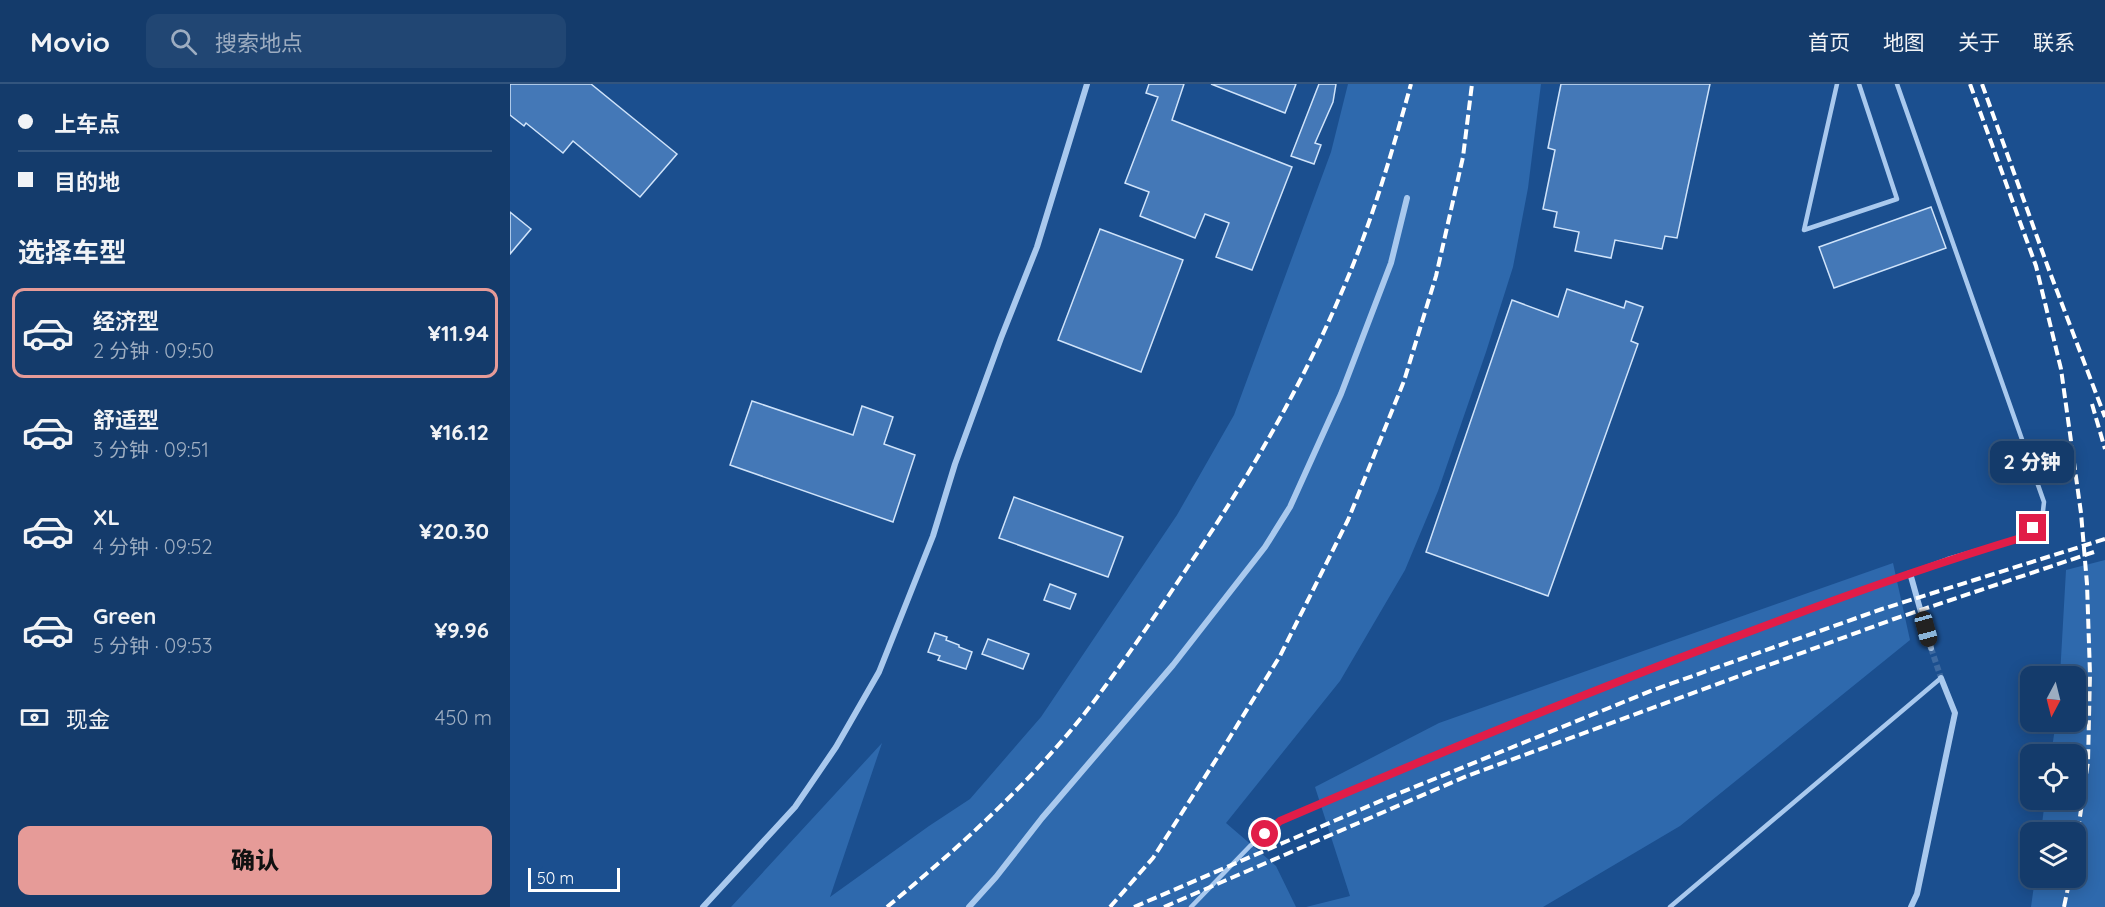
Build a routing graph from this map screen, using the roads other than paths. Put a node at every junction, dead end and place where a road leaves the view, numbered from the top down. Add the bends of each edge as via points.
1 (1087, 84) edge
2 (1837, 84) edge
3 (1859, 84) edge
4 (1897, 84) edge
5 (1407, 198) dead end
6 (1910, 573) junction
7 (1931, 648) tunnel mouth
8 (1941, 678) joint
9 (703, 907) edge
10 (969, 907) edge
11 (1191, 907) edge
12 (1670, 907) edge
13 (1911, 907) edge

1 - 9 street via 1037,247 959,453 933,536 879,672 837,747 795,807
2 - 3 lane via 1804,230 1897,199
4 - 6 lane via 2044,502 2042,520 2024,537
5 - 10 street via 1391,263 1341,394 1290,507 1265,548 1173,665
6 - 7 street
6 - 11 lane via 1645,670 1280,821
8 - 12 lane
8 - 13 street via 1954,713 1917,894

